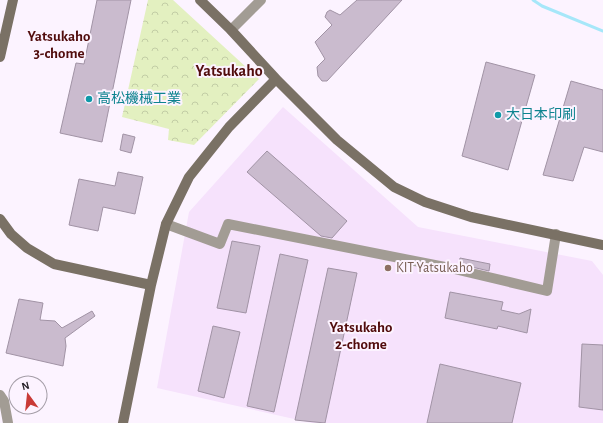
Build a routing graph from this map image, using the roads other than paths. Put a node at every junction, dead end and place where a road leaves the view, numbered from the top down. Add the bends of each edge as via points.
1 (13, 0) edge
2 (200, 0) edge
3 (261, 0) edge
4 (230, 30) junction
5 (0, 57) edge
6 (276, 79) junction
7 (0, 219) edge
8 (166, 224) junction
9 (556, 234) junction
10 (603, 245) edge
11 (151, 285) junction
12 (0, 395) edge
13 (8, 423) edge
14 (123, 423) edge

1 - 5 street
2 - 4 street
3 - 4 street
4 - 6 street
6 - 8 street via 228,127 189,176
6 - 9 street via 337,140 394,187 425,202 472,217
7 - 11 street via 11,234 27,248 54,264
8 - 9 street via 220,244 228,224 450,268 547,291
8 - 11 street
9 - 10 street
11 - 14 street
12 - 13 street via 4,401

